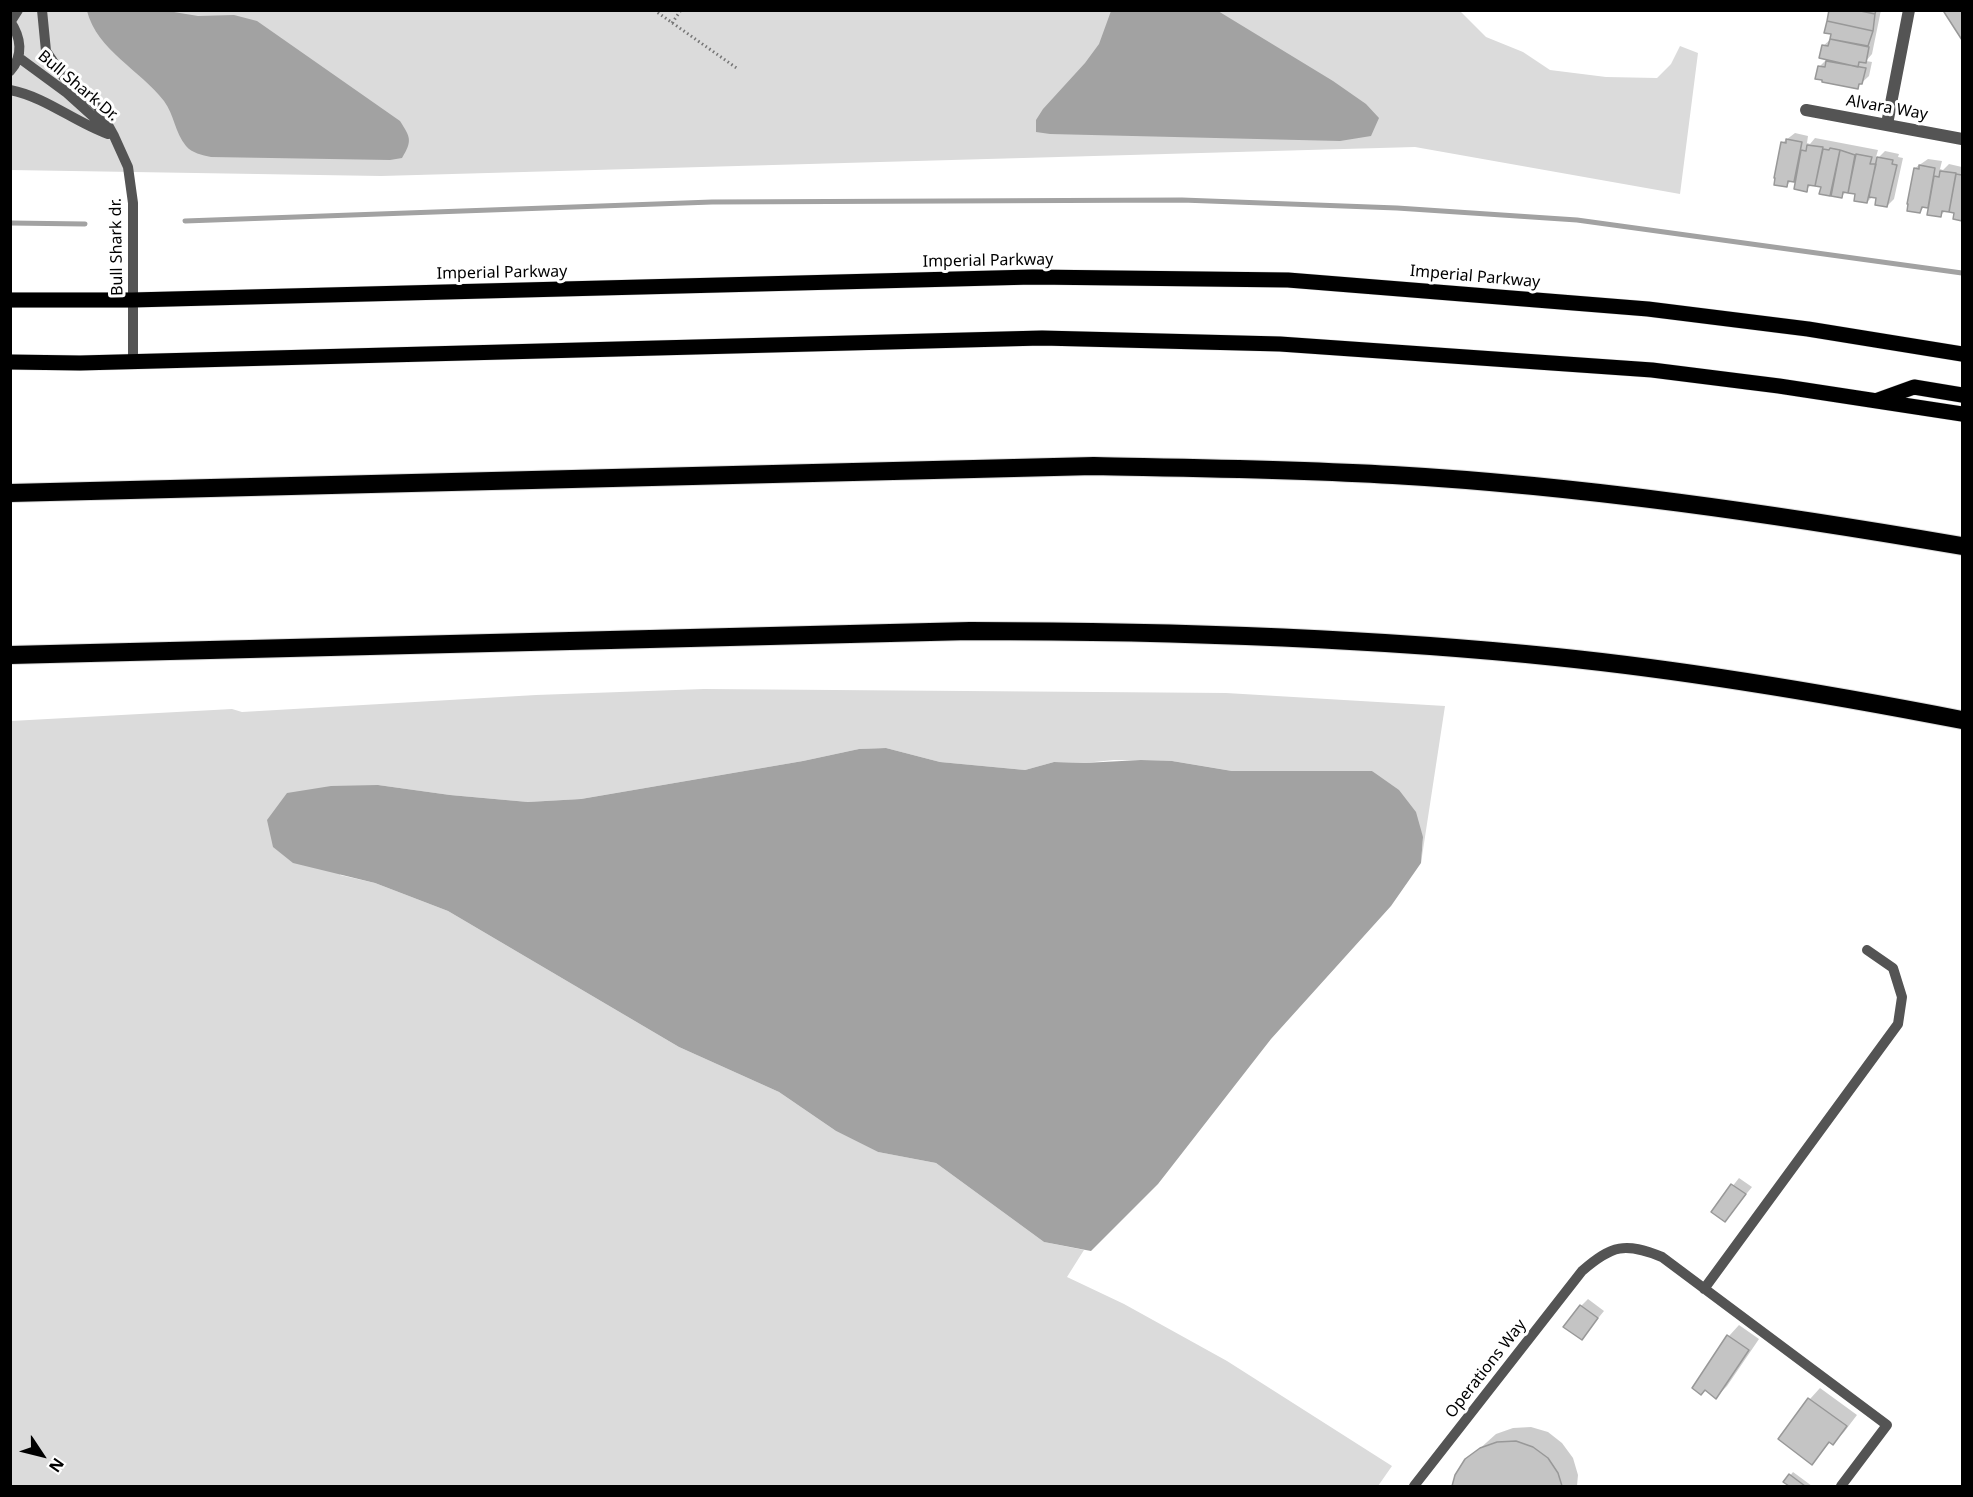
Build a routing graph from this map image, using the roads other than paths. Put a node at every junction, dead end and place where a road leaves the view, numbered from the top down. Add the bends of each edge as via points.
1 (18, 10) edge
2 (42, 10) edge
3 (1909, 10) edge
4 (11, 21) edge
5 (18, 57) junction
6 (10, 71) edge
7 (10, 90) edge
8 (1806, 110) dead end
9 (1887, 124) junction
10 (114, 136) junction
11 (1962, 139) edge
12 (10, 300) edge
13 (132, 300) junction
14 (1962, 354) edge
15 (10, 362) edge
16 (133, 362) junction
17 (1962, 395) edge
18 (1875, 401) junction
19 (1962, 414) edge
20 (10, 493) edge
21 (1962, 546) edge
22 (10, 655) edge
23 (1962, 720) edge
24 (1867, 950) dead end
25 (1704, 1289) junction
26 (1414, 1486) edge
27 (1841, 1486) edge

1 - 4 lane
2 - 10 lane, Bull Shark dr. via 46,51 65,78 98,107
3 - 9 street
4 - 5 lane, Bull Shark Dr. via 20,46
5 - 6 lane, Bull Shark Dr.
5 - 10 lane, Bull Shark Dr. via 67,93
7 - 10 lane, Bull Shark Dr. via 28,93 90,128
8 - 9 street, Alvara Way
9 - 11 street, Alvara Way
10 - 13 lane, Bull Shark dr. via 128,167 133,203
12 - 13 main road, Imperial Parkway
13 - 14 main road, Imperial Parkway via 1033,277 1288,280 1648,309
13 - 16 lane, Bull Shark dr.
15 - 16 main road
16 - 18 main road via 1042,338 1280,344 1640,370
17 - 18 main road via 1914,387
18 - 19 main road
20 - 21 highway via 1094,466 1250,468 1561,489 1718,507
22 - 23 highway via 970,631 1259,635 1558,657 1694,674
24 - 25 lane via 1893,968 1902,997 1898,1024
25 - 26 lane, Operations Way via 1662,1257 1640,1248 1623,1247 1602,1253 1582,1271
25 - 27 lane, Operations Way via 1887,1425

